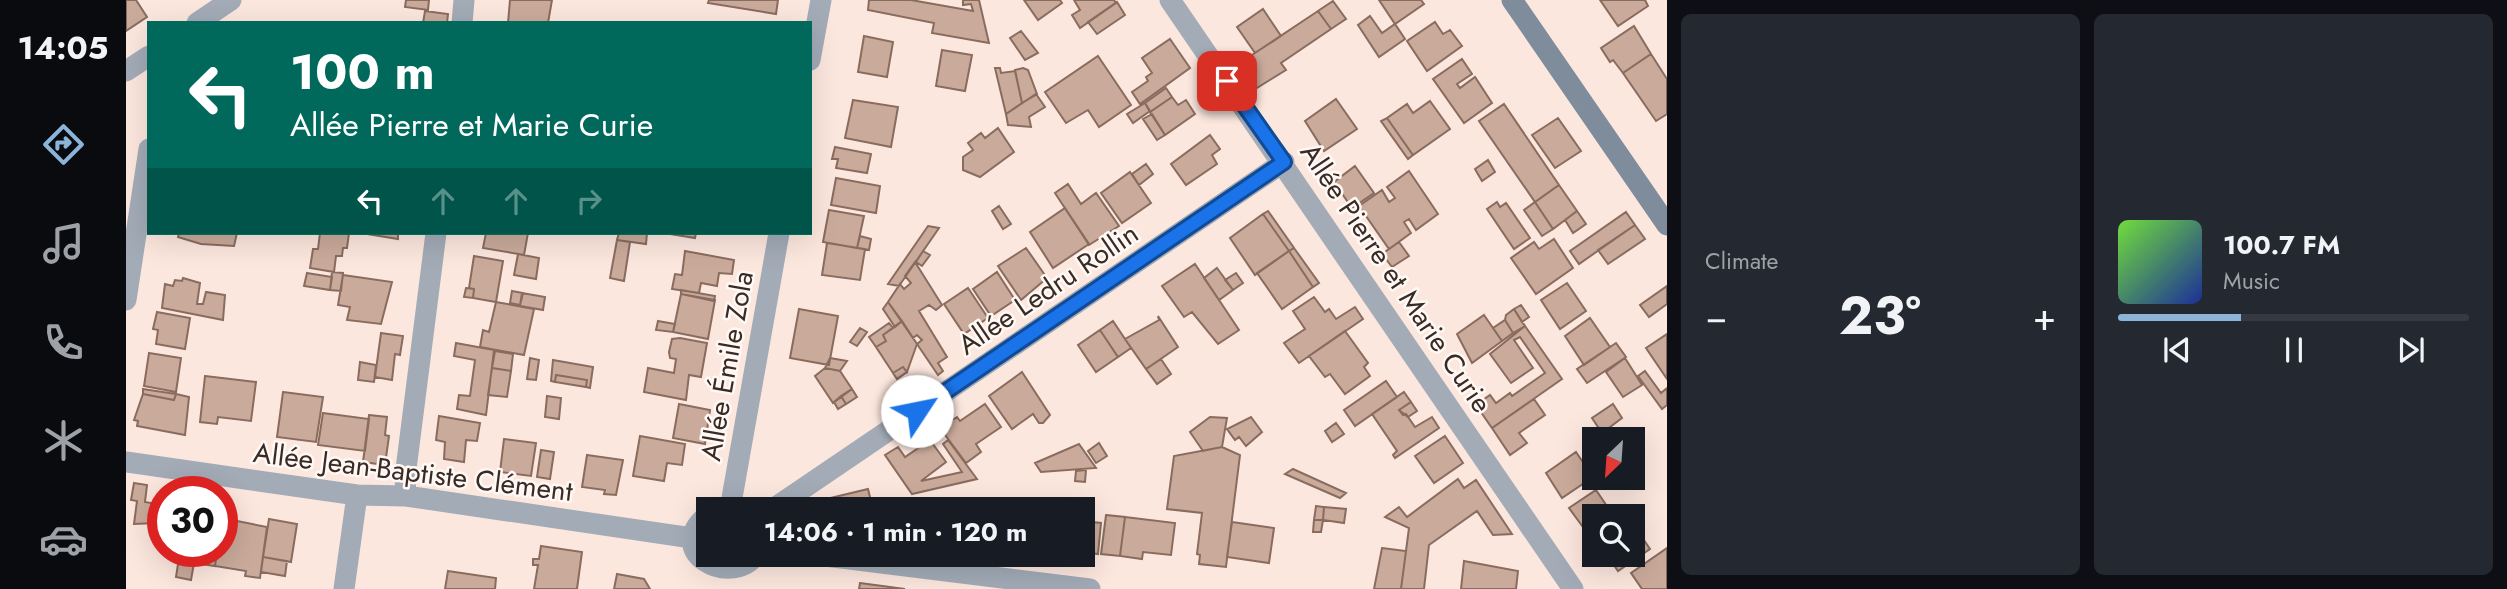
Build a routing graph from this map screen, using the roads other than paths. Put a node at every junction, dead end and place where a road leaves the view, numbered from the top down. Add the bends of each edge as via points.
1 (231, 0) edge
2 (464, 0) edge
3 (821, 0) edge
4 (1170, 0) edge
5 (1512, 0) edge
6 (200, 21) edge
7 (461, 21) edge
8 (812, 49) edge
9 (147, 60) edge
10 (126, 71) edge
11 (147, 162) edge
12 (1284, 162) junction
13 (1666, 221) edge
14 (436, 235) edge
15 (779, 235) edge
16 (126, 300) edge
17 (126, 462) edge
18 (357, 495) junction
19 (406, 495) junction
20 (732, 497) edge
21 (791, 497) edge
22 (696, 528) edge
23 (692, 538) junction
24 (744, 567) edge
25 (913, 567) edge
26 (731, 581) edge
27 (344, 589) edge
28 (1090, 589) edge
29 (1573, 589) edge

1 - 6 street
2 - 7 street
3 - 8 street
4 - 12 street, Allée Pierre et Marie Curie
5 - 13 main road
9 - 10 street
11 - 16 street
12 - 21 street, Allée Ledru Rollin
12 - 29 street, Allée Pierre et Marie Curie
14 - 19 street
15 - 20 street, Allée Émile Zola
17 - 18 street, Allée Jean-Baptiste Clément
18 - 19 street, Allée Jean-Baptiste Clément
18 - 27 street
19 - 23 street, Allée Jean-Baptiste Clément
22 - 23 street
23 - 26 street via 701,566
24 - 26 street
25 - 28 street

